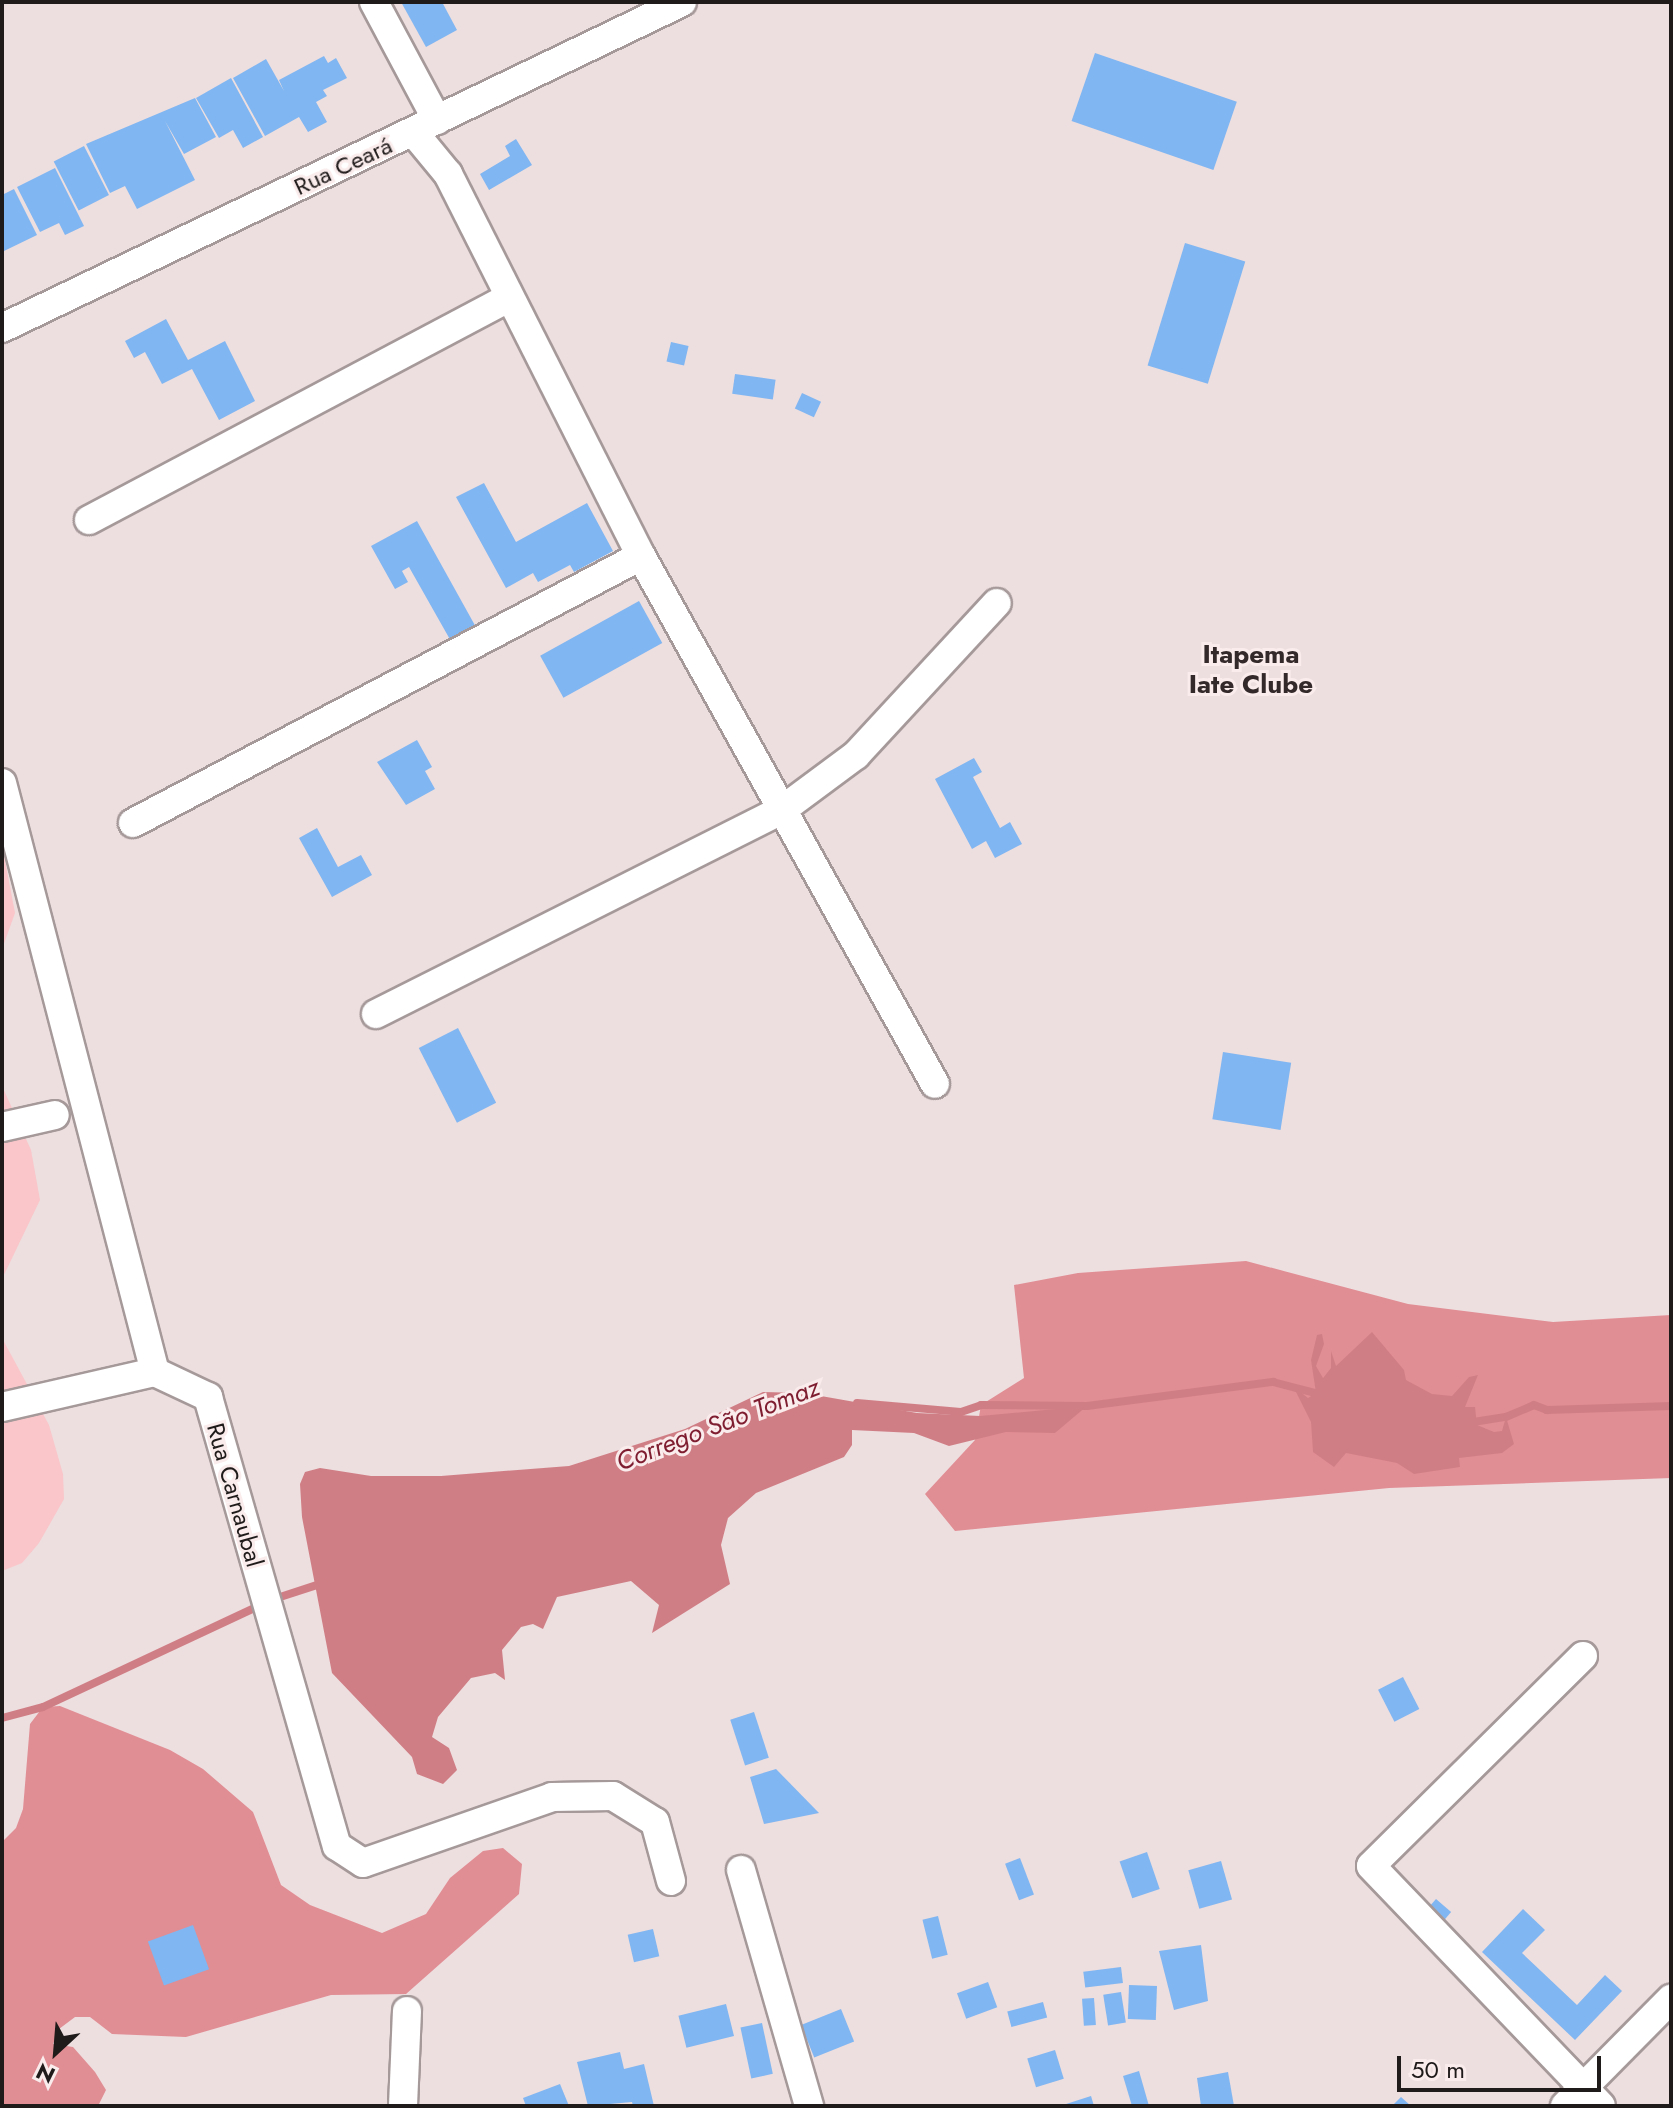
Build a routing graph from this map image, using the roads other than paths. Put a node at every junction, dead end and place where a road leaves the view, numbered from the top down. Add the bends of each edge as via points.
1 (374, 2) edge
2 (682, 2) edge
3 (426, 127) junction
4 (507, 299) junction
5 (2, 328) edge
6 (89, 520) dead end
7 (641, 556) junction
8 (997, 603) dead end
9 (2, 783) edge
10 (782, 810) junction
11 (133, 823) dead end
12 (376, 1014) dead end
13 (935, 1084) dead end
14 (55, 1115) dead end
15 (2, 1127) edge
16 (155, 1372) junction
17 (2, 1407) edge
18 (1583, 1656) dead end
19 (741, 1870) dead end
20 (671, 1881) dead end
21 (1671, 1999) edge
22 (407, 2011) dead end
23 (1584, 2101) edge
24 (403, 2106) edge
25 (809, 2106) edge

1 - 3 street
2 - 3 street, Rua Ceará
3 - 4 street
3 - 5 street, Rua Ceará
4 - 6 street
4 - 7 street
7 - 10 street
7 - 11 street
8 - 10 street via 856,755
9 - 16 street
10 - 12 street
10 - 13 street
14 - 15 street
16 - 17 street
16 - 20 street, Rua Carnaubal via 208,1397 337,1846 363,1863 552,1797 613,1796 655,1822
18 - 23 street via 1371,1866
19 - 25 street
21 - 23 street
22 - 24 street

